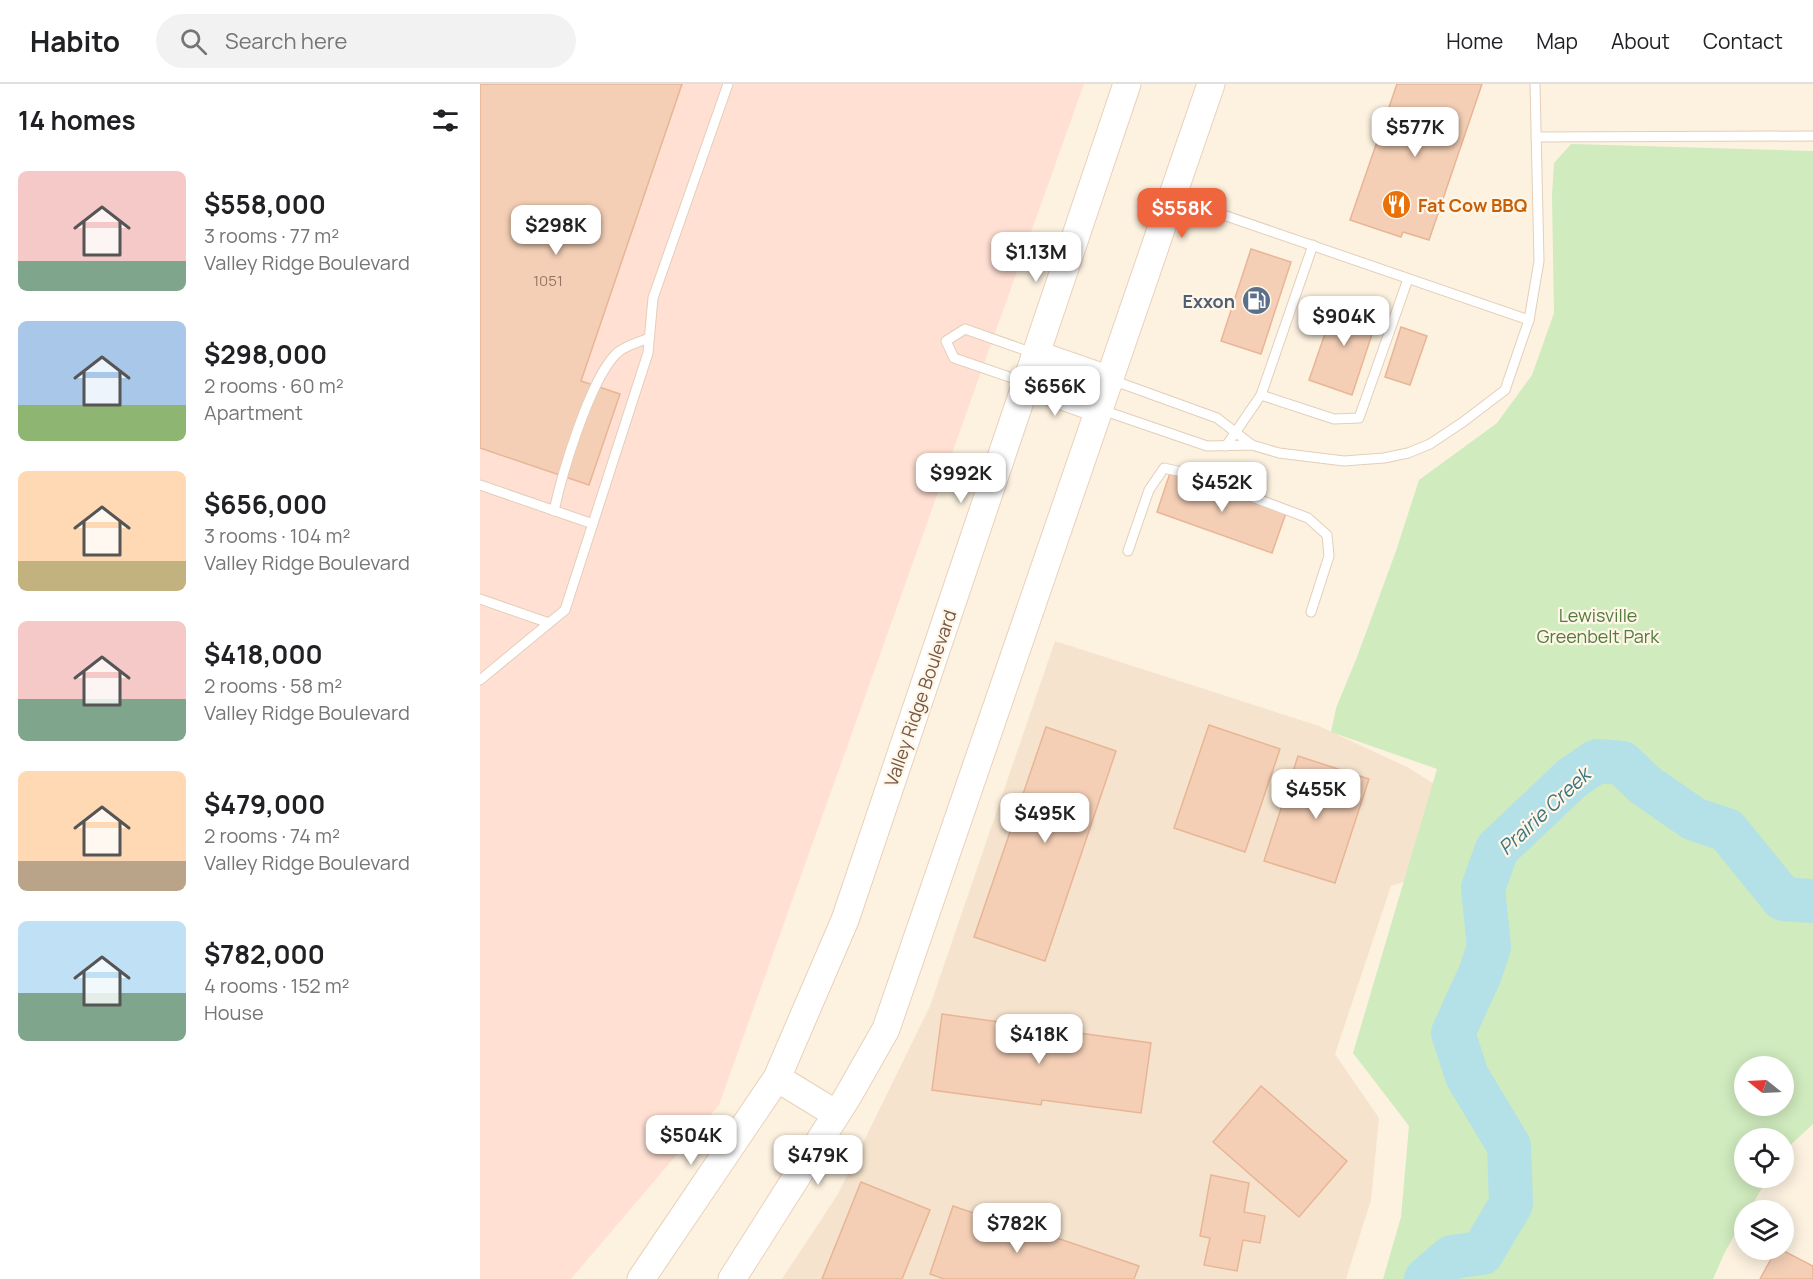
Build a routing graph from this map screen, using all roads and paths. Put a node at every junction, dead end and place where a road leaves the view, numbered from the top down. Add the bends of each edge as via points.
1 (728, 84) edge
2 (1127, 84) edge
3 (1211, 84) edge
4 (1535, 84) edge
5 (1813, 136) edge
6 (1536, 137) junction
7 (1173, 198) junction
8 (1313, 245) junction
9 (1408, 279) junction
10 (1529, 320) junction
11 (649, 338) junction
12 (1035, 354) junction
13 (1110, 380) junction
14 (1026, 383) junction
15 (1261, 394) junction
16 (1099, 409) junction
17 (1236, 432) junction
18 (1252, 445) junction
19 (1226, 446) junction
20 (480, 485) edge
21 (554, 511) junction
22 (593, 524) junction
23 (1128, 550) dead end
24 (480, 599) edge
25 (1311, 612) dead end
26 (549, 623) junction
27 (480, 680) edge
28 (777, 1078) junction
29 (836, 1114) junction
30 (641, 1279) edge
31 (732, 1279) edge

1 - 11 lane via 653,298
2 - 12 main road, Valley Ridge Boulevard
3 - 7 main road
4 - 6 lane
5 - 6 lane
6 - 10 lane via 1539,261
7 - 8 lane
7 - 13 main road
8 - 9 lane
8 - 15 lane
9 - 10 lane
9 - 15 lane via 1359,418 1334,419
10 - 18 lane via 1505,390 1430,444 1384,458 1344,461 1279,453
11 - 21 lane via 617,352 599,378
11 - 22 lane via 648,353
12 - 13 main road
12 - 14 main road, Valley Ridge Boulevard
12 - 14 lane via 964,329 946,341 954,358
13 - 16 main road
13 - 17 lane via 1217,418
14 - 16 main road
14 - 28 main road, Valley Ridge Boulevard via 845,920
15 - 17 lane
16 - 19 lane via 1207,446
16 - 29 main road via 886,1029
17 - 18 lane
17 - 19 lane
18 - 19 lane
20 - 21 lane
21 - 22 lane
22 - 26 lane via 565,610
23 - 25 lane via 1149,490 1164,468 1191,474 1308,518 1327,535 1329,556
24 - 26 lane
26 - 27 lane
28 - 29 main road
28 - 30 main road, Valley Ridge Boulevard
29 - 31 main road

